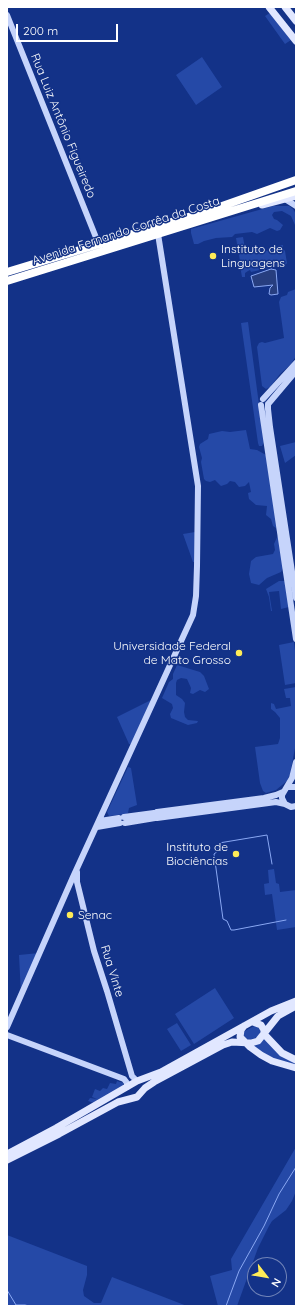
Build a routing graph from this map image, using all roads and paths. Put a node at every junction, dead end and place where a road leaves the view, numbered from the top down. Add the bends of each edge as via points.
1 (269, 7) edge
2 (284, 7) edge
3 (7, 15) edge
4 (296, 21) edge
5 (296, 41) edge
6 (296, 177) edge
7 (296, 180) edge
8 (296, 191) edge
9 (296, 196) edge
10 (285, 199) junction
11 (252, 205) junction
12 (224, 206) junction
13 (296, 206) edge
14 (176, 220) junction
15 (158, 234) junction
16 (99, 245) junction
17 (7, 272) edge
18 (7, 281) edge
19 (296, 363) edge
20 (296, 371) edge
21 (265, 403) junction
22 (296, 598) edge
23 (296, 639) edge
24 (296, 762) edge
25 (288, 787) junction
26 (296, 787) edge
27 (283, 792) junction
28 (285, 804) junction
29 (296, 806) edge
30 (156, 815) junction
31 (98, 824) junction
32 (79, 865) junction
33 (296, 1001) edge
34 (296, 1006) edge
35 (253, 1022) junction
36 (244, 1026) junction
37 (7, 1028) edge
38 (264, 1034) junction
39 (7, 1035) edge
40 (245, 1043) junction
41 (296, 1060) edge
42 (296, 1068) edge
43 (137, 1081) junction
44 (126, 1087) junction
45 (145, 1088) junction
46 (124, 1100) junction
47 (7, 1154) edge
48 (7, 1160) edge

1 - 5 main road
2 - 4 main road
3 - 16 street, Rua Luiz Antônio Figueiredo
6 - 12 main road, Avenida Fernando Corrêa da Costa via 248,194
7 - 12 highway, Avenida Fernando Corrêa da Costa
8 - 11 highway, Avenida Fernando Corrêa da Costa
9 - 10 main road, Avenida Fernando Corrêa da Costa
10 - 11 main road, Avenida Fernando Corrêa da Costa
10 - 13 street
11 - 15 highway, Avenida Fernando Corrêa da Costa
12 - 14 highway, Avenida Fernando Corrêa da Costa
14 - 15 highway via 173,224 161,228
14 - 16 highway, Avenida Fernando Corrêa da Costa
15 - 18 highway, Avenida Fernando Corrêa da Costa
15 - 31 street via 198,486 196,596 193,615
16 - 17 highway, Avenida Fernando Corrêa da Costa
19 - 21 street
20 - 21 street
21 - 22 street via 268,409
21 - 23 street
24 - 25 street
25 - 26 street
25 - 27 street
27 - 28 street
27 - 30 street via 264,798
28 - 29 street
28 - 30 street via 276,802
30 - 31 street
31 - 32 street
32 - 37 street
32 - 43 street, Rua Vinte via 76,877 94,951 132,1076
33 - 35 main road
34 - 38 main road via 278,1016
35 - 36 main road
35 - 38 main road via 261,1025
36 - 40 main road via 240,1034 241,1040
36 - 43 main road via 161,1072
38 - 40 main road via 254,1042
38 - 41 main road via 276,1048
39 - 44 street via 124,1079
40 - 42 main road via 272,1061
40 - 45 main road via 232,1042 223,1045
43 - 44 main road
43 - 45 main road via 143,1083
44 - 46 main road via 122,1092
44 - 47 main road
45 - 46 main road via 137,1097
46 - 48 main road

